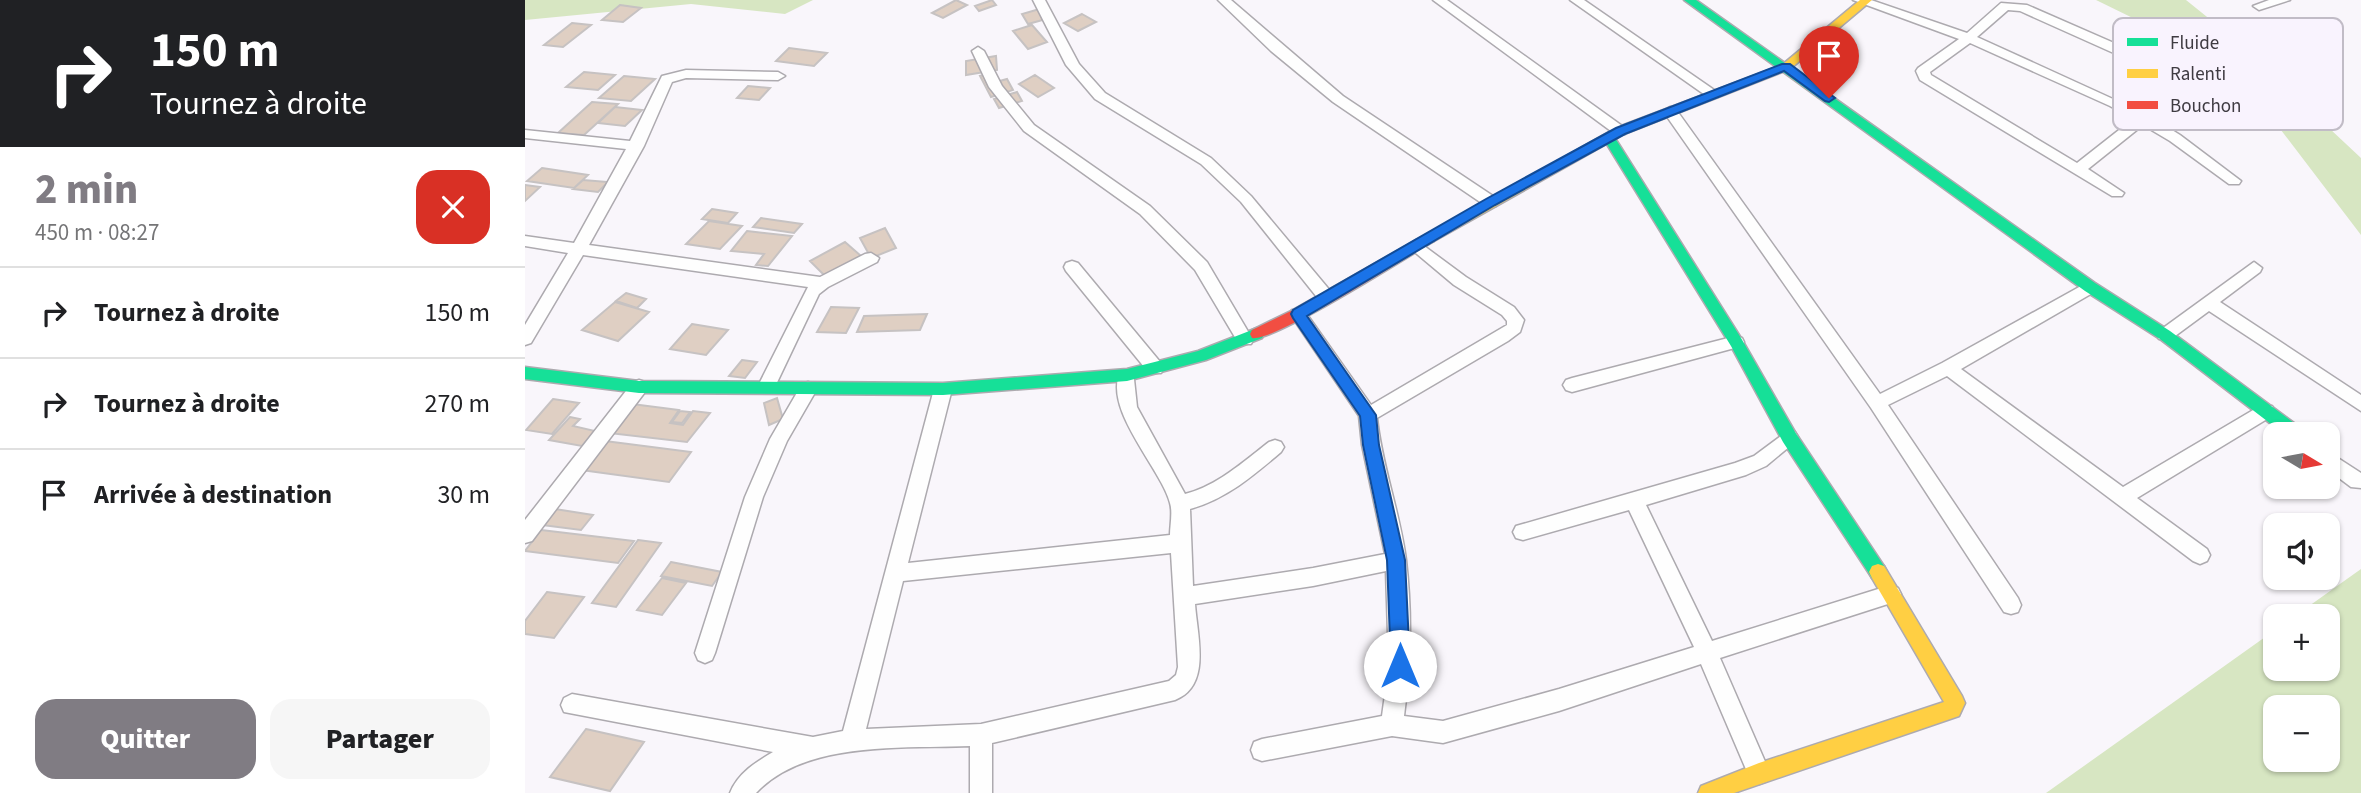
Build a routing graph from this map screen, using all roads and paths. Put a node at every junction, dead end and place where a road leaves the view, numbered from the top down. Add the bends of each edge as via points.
1 (1039, 0) edge
2 (1439, 0) edge
3 (1576, 0) edge
4 (1689, 0) edge
5 (2284, 0) edge
6 (1227, 1) edge
7 (1863, 1) edge
8 (2259, 6) dead end
9 (1969, 38) junction
10 (2113, 48) edge
11 (978, 51) dead end
12 (1786, 67) junction
13 (778, 76) dead end
14 (1713, 94) junction
15 (2113, 104) edge
16 (1670, 111) junction
17 (2128, 130) edge
18 (2162, 130) edge
19 (525, 134) edge
20 (1614, 135) junction
21 (637, 146) junction
22 (2078, 170) junction
23 (2234, 181) dead end
24 (2117, 193) dead end
25 (1490, 202) junction
26 (525, 241) edge
27 (1416, 246) junction
28 (580, 249) junction
29 (871, 258) dead end
30 (1072, 267) dead end
31 (2254, 268) dead end
32 (823, 283) junction
33 (2090, 288) junction
34 (1326, 297) junction
35 (2208, 302) junction
36 (1298, 314) junction
37 (2165, 335) junction
38 (525, 339) edge
39 (1245, 340) junction
40 (1736, 342) junction
41 (1155, 368) junction
42 (1948, 368) junction
43 (525, 373) edge
44 (1127, 374) junction
45 (1572, 385) dead end
46 (639, 387) junction
47 (765, 388) junction
48 (943, 388) junction
49 (808, 389) junction
50 (1877, 403) junction
51 (2361, 404) edge
52 (2266, 411) junction
53 (1368, 415) junction
54 (2280, 422) edge
55 (1789, 437) junction
56 (1275, 447) dead end
57 (2340, 468) edge
58 (2358, 481) dead end
59 (2122, 497) junction
60 (1634, 500) junction
61 (1180, 503) junction
62 (1523, 532) dead end
63 (525, 535) edge
64 (1180, 543) junction
65 (2200, 555) dead end
66 (1396, 560) junction
67 (897, 573) junction
68 (1891, 594) junction
69 (1185, 596) junction
70 (2011, 605) dead end
71 (705, 653) dead end
72 (1707, 653) junction
73 (572, 705) dead end
74 (1392, 725) junction
75 (981, 735) junction
76 (852, 739) junction
77 (812, 748) junction
78 (1262, 750) dead end
79 (1759, 773) junction
80 (741, 793) edge
81 (981, 793) edge
82 (1708, 793) edge

1 - 34 street via 1073,65 1100,96 1206,161 1246,199
2 - 20 street
3 - 14 street
4 - 12 street
5 - 8 street
6 - 25 street via 1338,99
7 - 9 street
7 - 12 street
9 - 10 street via 2005,6 2014,6
9 - 15 street
9 - 22 street via 1927,67 1925,77
11 - 39 street via 996,87 1029,128 1145,211 1201,266
12 - 14 street
12 - 33 street
13 - 21 street via 676,75 667,79
14 - 16 street
16 - 20 street
16 - 50 street
17 - 22 street
18 - 23 street
19 - 21 street
20 - 25 street
20 - 40 street
21 - 28 street
22 - 24 street
25 - 27 street
26 - 28 street
27 - 34 street
27 - 53 street via 1517,320 1502,337
28 - 32 street
28 - 38 street
29 - 32 street
30 - 41 street
31 - 35 street
32 - 47 street via 806,300
33 - 37 street
33 - 42 street
34 - 36 street
35 - 37 street
35 - 51 street
36 - 39 street
36 - 53 street
37 - 52 street
39 - 41 street
40 - 45 street
40 - 55 street
41 - 44 street
42 - 50 street
42 - 59 street
43 - 46 street
44 - 48 street
44 - 61 street via 1128,407
46 - 47 street
46 - 63 street
47 - 49 street
48 - 49 street
48 - 67 street
49 - 71 street via 779,439 754,497
50 - 70 street
52 - 54 street
52 - 59 street
53 - 66 street
55 - 60 street via 1760,461 1739,470
55 - 68 street
56 - 61 street via 1225,487
57 - 58 street
59 - 65 street
60 - 62 street
60 - 72 street
61 - 64 street
64 - 67 street
64 - 69 street
66 - 69 street
66 - 74 street via 1400,666
67 - 76 street
68 - 72 street
68 - 79 street via 1952,693 1952,709
69 - 75 street via 1189,667 1185,681 1175,690
72 - 74 street via 1443,732
72 - 79 street
73 - 77 street
74 - 78 street
75 - 76 street
75 - 81 street
76 - 77 street
77 - 80 street via 781,760
79 - 82 street

